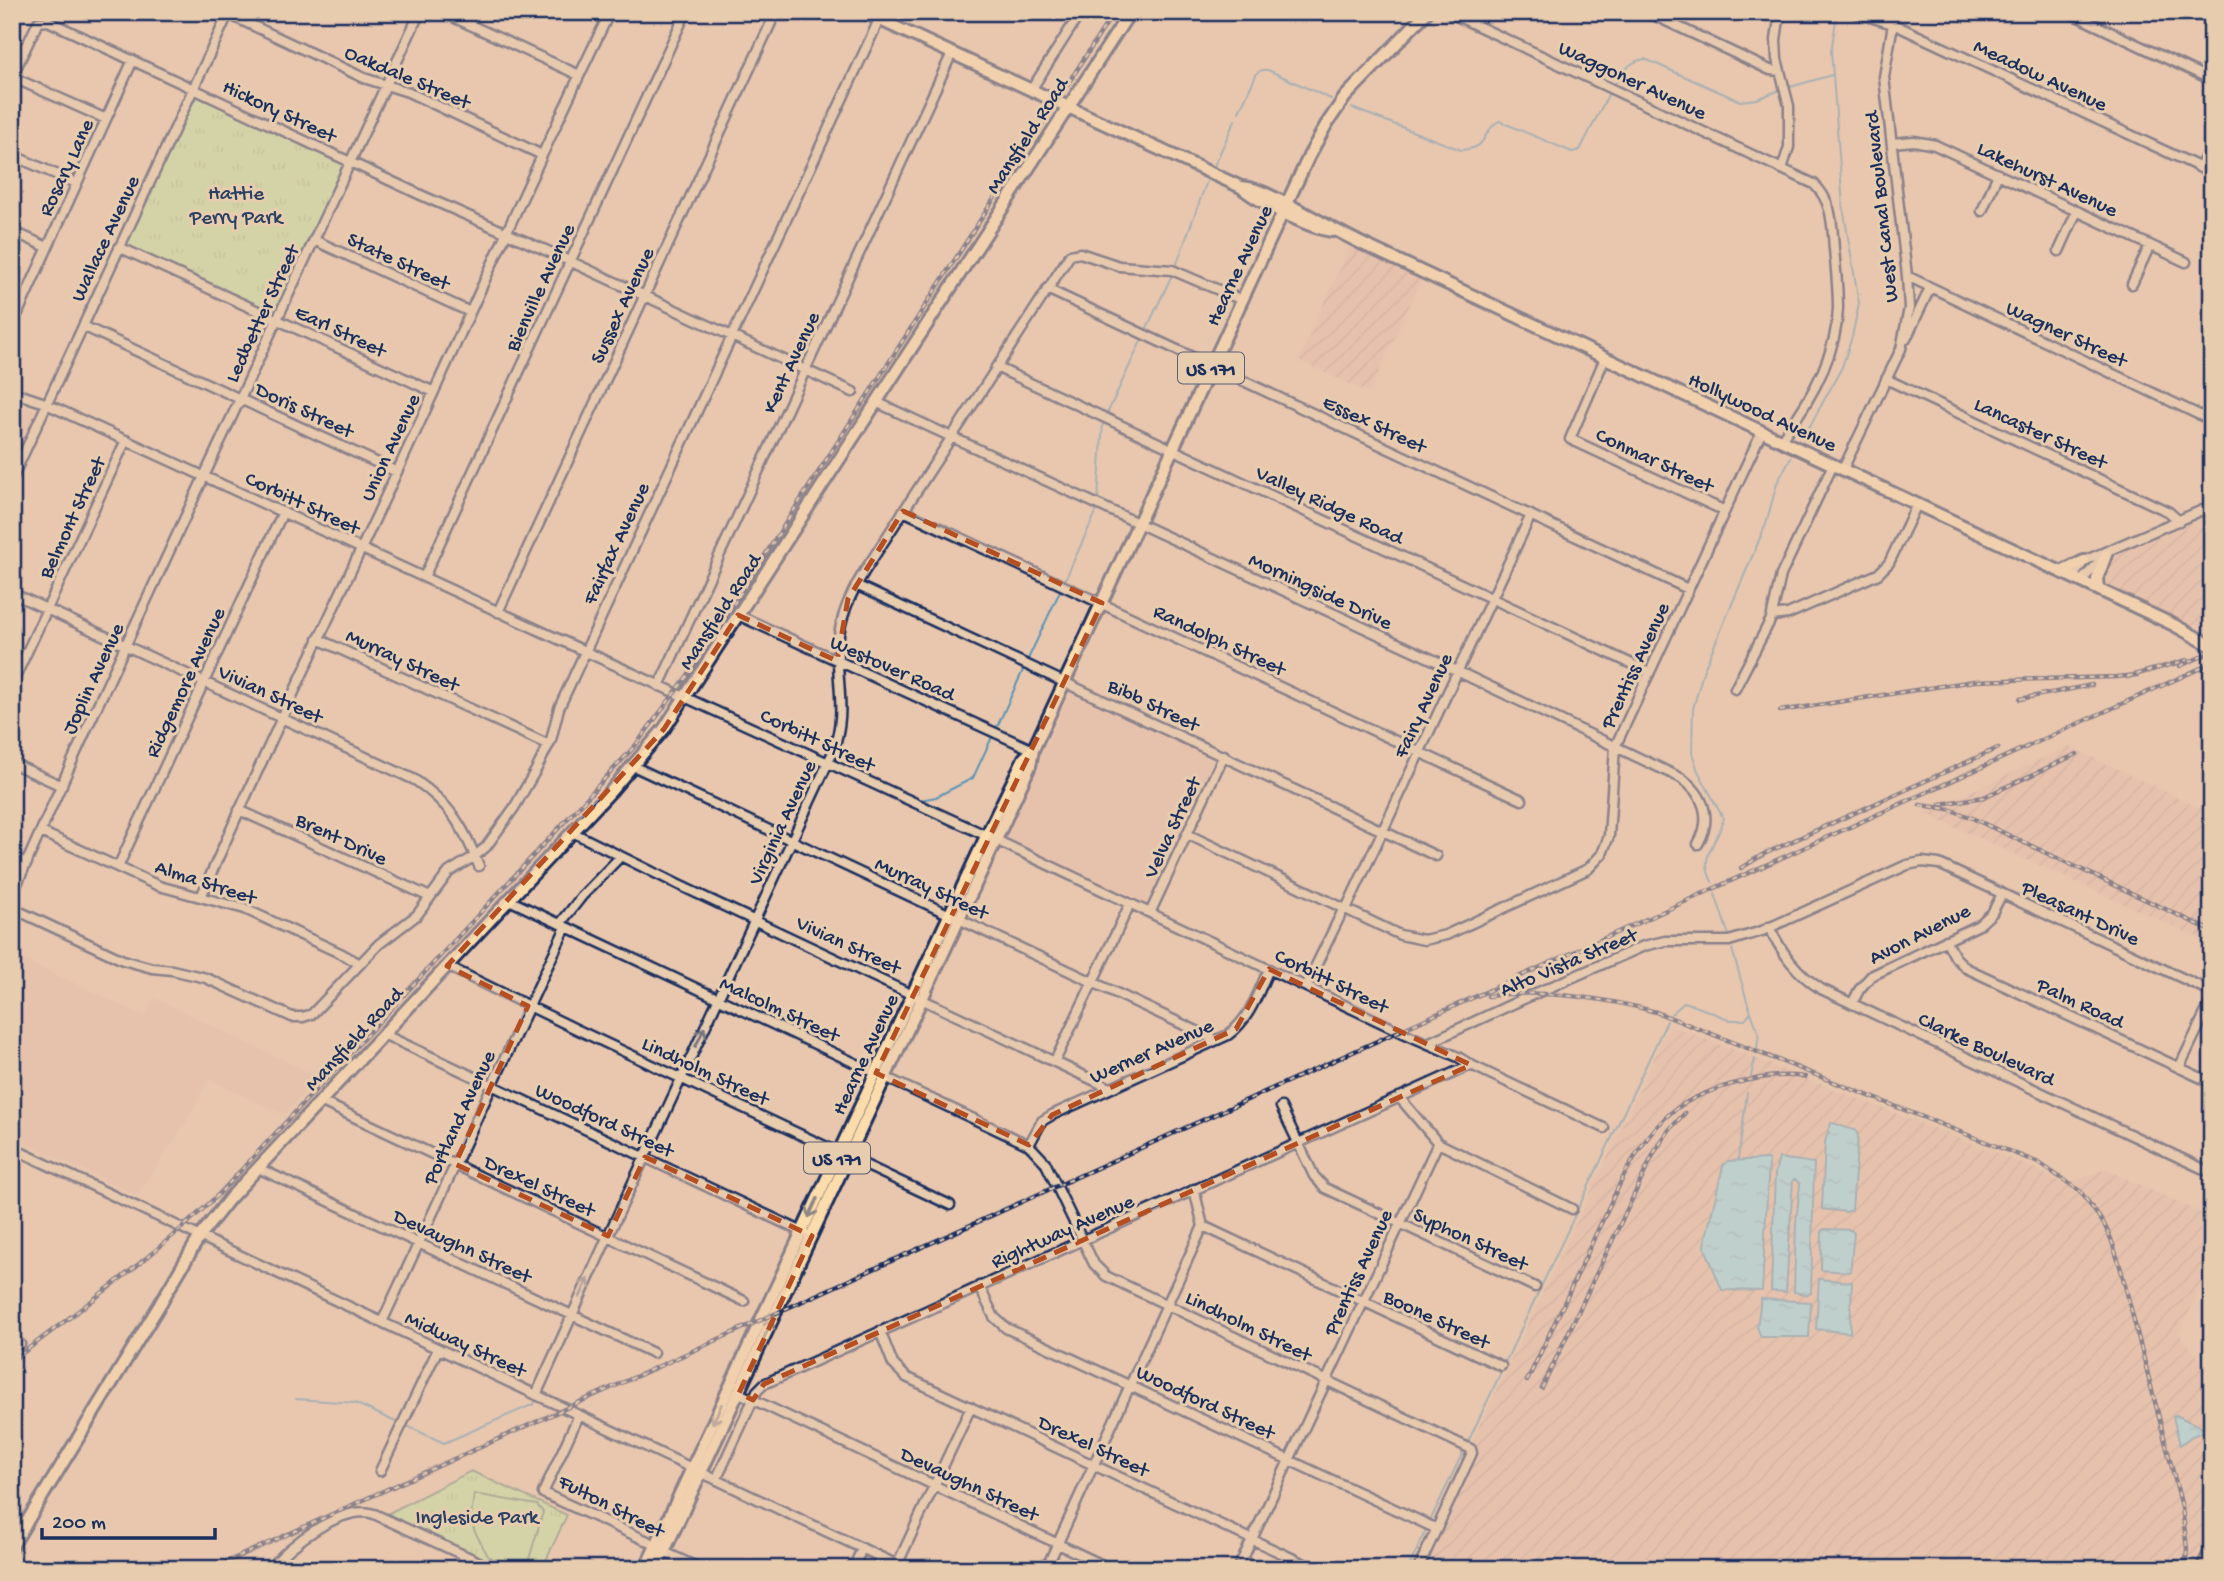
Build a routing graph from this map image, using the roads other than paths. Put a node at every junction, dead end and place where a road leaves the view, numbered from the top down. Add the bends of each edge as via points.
1 (420, 12) edge
2 (442, 12) edge
3 (610, 12) edge
4 (687, 12) edge
5 (776, 12) edge
6 (863, 12) edge
7 (1081, 12) edge
8 (1130, 12) edge
9 (1427, 12) edge
10 (1448, 12) edge
11 (1647, 12) edge
12 (1780, 12) edge
13 (1853, 12) edge
14 (1895, 12) edge
15 (2067, 12) edge
16 (227, 13) edge
17 (879, 20) junction
18 (1893, 24) junction
19 (12, 44) edge
20 (25, 50) junction
21 (952, 53) junction
22 (132, 60) junction
23 (1780, 71) junction
24 (579, 75) junction
25 (12, 77) edge
26 (2212, 80) edge
27 (386, 85) junction
28 (193, 89) junction
29 (1031, 90) junction
30 (1068, 107) junction
31 (106, 119) junction
32 (1892, 143) junction
33 (2212, 143) edge
34 (12, 155) edge
35 (542, 155) junction
36 (350, 162) junction
37 (2200, 168) junction
38 (1783, 169) junction
39 (2212, 173) edge
40 (1998, 174) junction
41 (76, 183) junction
42 (1286, 208) junction
43 (1982, 211) dead end
44 (2077, 211) junction
45 (12, 231) edge
46 (506, 233) junction
47 (314, 240) junction
48 (2150, 245) junction
49 (47, 247) junction
50 (120, 247) junction
51 (2059, 251) dead end
52 (570, 261) junction
53 (2186, 262) dead end
54 (1908, 276) junction
55 (2132, 284) dead end
56 (1930, 288) junction
57 (1047, 289) junction
58 (645, 295) junction
59 (1242, 300) junction
60 (470, 312) junction
61 (277, 320) junction
62 (12, 326) edge
63 (83, 326) junction
64 (731, 335) junction
65 (1901, 349) junction
66 (1605, 358) junction
67 (1212, 366) junction
68 (996, 368) junction
69 (806, 370) junction
70 (1886, 379) junction
71 (12, 392) edge
72 (434, 392) junction
73 (853, 392) dead end
74 (240, 398) junction
75 (876, 402) junction
76 (47, 404) junction
77 (2212, 421) edge
78 (1762, 431) junction
79 (951, 437) junction
80 (126, 440) junction
81 (1781, 440) junction
82 (1173, 449) junction
83 (1838, 467) junction
84 (397, 472) junction
85 (204, 476) junction
86 (12, 479) edge
87 (1917, 504) junction
88 (2212, 506) edge
89 (1725, 510) junction
90 (903, 511) junction
91 (282, 512) junction
92 (1531, 515) junction
93 (2179, 521) junction
94 (1138, 524) junction
95 (361, 549) junction
96 (2110, 551) junction
97 (2084, 561) junction
98 (2061, 572) junction
99 (424, 577) junction
100 (2077, 579) junction
101 (856, 585) junction
102 (1688, 589) junction
103 (2098, 589) junction
104 (12, 593) edge
105 (1492, 598) junction
106 (1102, 603) junction
107 (48, 610) junction
108 (498, 612) junction
109 (738, 615) junction
110 (1772, 616) junction
111 (2174, 625) junction
112 (2212, 638) edge
113 (318, 639) junction
114 (126, 646) junction
115 (2212, 646) edge
116 (584, 652) junction
117 (839, 662) junction
118 (1649, 672) junction
119 (1457, 673) junction
120 (1065, 681) junction
121 (204, 682) junction
122 (12, 684) edge
123 (659, 686) junction
124 (1735, 689) dead end
125 (686, 697) junction
126 (281, 717) junction
127 (549, 745) junction
128 (1615, 747) junction
129 (1033, 750) junction
130 (1420, 752) junction
131 (1224, 755) junction
132 (12, 763) edge
133 (828, 763) junction
134 (633, 766) junction
135 (62, 786) junction
136 (1522, 800) dead end
137 (239, 810) junction
138 (1384, 830) junction
139 (41, 832) junction
140 (572, 832) junction
141 (1187, 834) junction
142 (991, 838) junction
143 (791, 841) junction
144 (1698, 844) dead end
145 (475, 856) junction
146 (1436, 856) dead end
147 (12, 857) edge
148 (620, 857) junction
149 (27, 863) junction
150 (1935, 863) joint
151 (479, 866) dead end
152 (118, 867) junction
153 (12, 894) edge
154 (2002, 894) junction
155 (201, 897) junction
156 (430, 897) junction
157 (509, 900) junction
158 (1130, 904) junction
159 (12, 908) edge
160 (1345, 909) junction
161 (1150, 913) junction
162 (955, 917) junction
163 (754, 920) junction
164 (563, 925) junction
165 (1769, 928) junction
166 (1946, 940) junction
167 (360, 964) junction
168 (447, 966) junction
169 (1269, 969) junction
170 (1093, 982) junction
171 (1306, 986) junction
172 (2212, 992) edge
173 (918, 996) junction
174 (718, 999) junction
175 (2212, 999) edge
176 (1852, 1004) junction
177 (528, 1006) junction
178 (383, 1034) junction
179 (1216, 1040) junction
180 (1428, 1043) junction
181 (1055, 1061) junction
182 (1471, 1065) junction
183 (2179, 1068) junction
184 (881, 1075) junction
185 (681, 1078) junction
186 (2212, 1083) edge
187 (492, 1085) junction
188 (1110, 1088) junction
189 (1399, 1097) junction
190 (320, 1101) junction
191 (1281, 1107) dead end
192 (1604, 1128) dead end
193 (1297, 1142) junction
194 (1438, 1143) junction
195 (1029, 1145) junction
196 (12, 1148) edge
197 (844, 1154) junction
198 (645, 1157) junction
199 (455, 1164) junction
200 (258, 1168) junction
201 (2212, 1173) edge
202 (1057, 1186) joint
203 (1194, 1189) junction
204 (950, 1205) dead end
205 (1572, 1209) dead end
206 (1400, 1223) junction
207 (1203, 1226) junction
208 (807, 1234) junction
209 (608, 1236) junction
210 (203, 1238) junction
211 (1082, 1241) junction
212 (418, 1243) junction
213 (979, 1286) junction
214 (1535, 1287) dead end
215 (744, 1301) dead end
216 (1362, 1302) junction
217 (1168, 1305) junction
218 (572, 1315) junction
219 (382, 1322) junction
220 (880, 1331) junction
221 (438, 1349) junction
222 (653, 1353) dead end
223 (1501, 1366) dead end
224 (1325, 1381) junction
225 (1131, 1385) junction
226 (738, 1393) junction
227 (536, 1395) junction
228 (753, 1400) junction
229 (971, 1407) junction
230 (579, 1415) junction
231 (1289, 1460) junction
232 (1094, 1464) junction
233 (697, 1469) junction
234 (380, 1471) dead end
235 (717, 1478) junction
236 (934, 1485) junction
237 (1437, 1529) junction
238 (1252, 1539) junction
239 (1057, 1544) junction
240 (12, 1545) edge
241 (660, 1548) junction
242 (862, 1548) junction
243 (2212, 1549) edge
244 (465, 1556) junction
245 (274, 1565) edge
246 (902, 1567) edge
247 (293, 1569) edge
248 (459, 1569) edge
249 (494, 1569) edge
250 (645, 1569) edge
251 (656, 1569) edge
252 (701, 1569) edge
253 (853, 1569) edge
254 (1046, 1569) edge
255 (1111, 1569) edge
256 (1238, 1569) edge
257 (1315, 1569) edge
258 (1418, 1569) edge
259 (2202, 1569) edge

1 - 27 street, Ledbetter Street
2 - 24 street
3 - 24 street, Union Avenue
4 - 52 street, Bienville Avenue
5 - 58 street, Sussex Avenue
6 - 17 main road, Hollywood Avenue
7 - 29 street
8 - 30 main road, Mansfield Road
9 - 42 main road, Hearne Avenue / US 171 via 1345,97 1320,136
10 - 38 street, Waggoner Avenue
11 - 23 street
12 - 23 street via 1776,40
13 - 18 street, Meadow Avenue
14 - 18 street, West Canal Boulevard
15 - 26 street
16 - 27 street, Oakdale Street
16 - 28 street, Wallace Avenue
17 - 21 main road, Hollywood Avenue
17 - 64 street, Fairfax Avenue
18 - 32 street, West Canal Boulevard via 1884,71
18 - 37 street, Meadow Avenue
19 - 20 street
20 - 22 street, Hickory Street via 40,21 48,20
20 - 25 street
21 - 29 main road, Hollywood Avenue
21 - 69 street, Kent Avenue
22 - 28 street, Hickory Street
22 - 31 street, Rosary Lane
23 - 38 street via 1789,106 1788,156
24 - 35 street, Union Avenue
25 - 31 street
27 - 35 street, Oakdale Street
27 - 36 street, Ledbetter Street
28 - 36 street, Hickory Street
28 - 50 street, Wallace Avenue
29 - 30 main road, Hollywood Avenue
30 - 42 main road, Hollywood Avenue
30 - 75 main road, Mansfield Road
31 - 41 street, Rosary Lane
32 - 40 street, Lakehurst Avenue via 1936,145
32 - 54 street, West Canal Boulevard
33 - 37 street
34 - 41 street
35 - 46 street, Union Avenue
36 - 46 street, Hickory Street
36 - 47 street, Ledbetter Street
37 - 39 street, Meadow Avenue
38 - 81 street, Waggoner Avenue via 1814,184 1829,205 1838,310 1821,373
40 - 43 street
40 - 44 street, Lakehurst Avenue
41 - 49 street, Rosary Lane
42 - 59 main road, Hearne Avenue / US 171
42 - 66 main road, Hollywood Avenue via 1324,230
44 - 48 street, Lakehurst Avenue
44 - 51 street
45 - 49 street
46 - 52 street
46 - 60 street, Union Avenue
47 - 60 street, State Street
47 - 61 street, Ledbetter Street
48 - 53 street, Lakehurst Avenue
48 - 55 street
49 - 62 street, Rosary Lane
50 - 61 street, Earl Street
50 - 63 street, Wallace Avenue
52 - 58 street
52 - 99 street, Bienville Avenue
54 - 56 street, Wagner Street
54 - 65 street, West Canal Boulevard via 1909,308
56 - 65 street
56 - 77 street, Wagner Street
57 - 59 street, Virginia Avenue via 1066,258 1080,253 1119,266 1172,270
57 - 67 street, Essex Street
57 - 68 street, Virginia Avenue
58 - 64 street
58 - 108 street, Sussex Avenue
59 - 67 main road, Hearne Avenue / US 171
60 - 72 street, Union Avenue
61 - 72 street, Earl Street
61 - 74 street, Ledbetter Street
63 - 74 street, Doris Street
63 - 76 street, Wallace Avenue
64 - 69 street
64 - 116 street, Fairfax Avenue
65 - 70 street, West Canal Boulevard
66 - 78 main road, Hollywood Avenue
66 - 89 street, Conmar Street via 1570,439
67 - 82 main road, Hearne Avenue / US 171
67 - 92 street, Essex Street
68 - 79 street, Virginia Avenue
68 - 82 street, Valley Ridge Road
69 - 73 street
69 - 123 street, Kent Avenue
70 - 83 street, West Canal Boulevard
70 - 93 street, Lancaster Street via 2169,512
71 - 76 street, Corbitt Street
72 - 84 street, Union Avenue
74 - 84 street, Doris Street
74 - 85 street, Ledbetter Street
75 - 79 street, Morningside Drive
75 - 109 main road, Mansfield Road
76 - 80 street, Corbitt Street
76 - 86 street, Wallace Avenue
78 - 81 main road, Hollywood Avenue
78 - 89 street, Prentiss Avenue
79 - 90 street, Virginia Avenue
79 - 94 street, Morningside Drive
80 - 85 street, Corbitt Street
80 - 107 street, Belmont Street
81 - 83 main road, Hollywood Avenue
82 - 94 main road, Hearne Avenue / US 171
82 - 105 street, Valley Ridge Road
83 - 87 main road, Hollywood Avenue
83 - 110 street, West Canal Boulevard via 1781,575
84 - 95 street, Union Avenue
85 - 91 street, Corbitt Street
85 - 114 street, Joplin Avenue
87 - 98 main road, Hollywood Avenue
87 - 110 street via 1889,564 1878,575 1788,614
88 - 93 street
89 - 102 street, Prentiss Avenue
90 - 101 street, Virginia Avenue
90 - 106 street, Randolph Street
91 - 95 street, Corbitt Street
91 - 121 street, Ridgemore Avenue
92 - 102 street, Essex Street
92 - 105 street, Fairy Avenue
93 - 96 street
94 - 106 main road, Hearne Avenue / US 171
94 - 119 street, Morningside Drive
95 - 99 street, Corbitt Street
95 - 113 street, Union Avenue
96 - 97 street
96 - 100 street
96 - 103 main road via 2097,579
97 - 98 main road
97 - 100 street
98 - 100 main road, Hollywood Avenue
99 - 108 street, Corbitt Street
100 - 103 main road, Hollywood Avenue
101 - 117 street, Virginia Avenue via 841,625
101 - 120 street, Bibb Street
102 - 118 street, Prentiss Avenue
103 - 111 main road, Hollywood Avenue
104 - 107 street, Vivian Street
105 - 118 street, Valley Ridge Road
105 - 119 street, Fairy Avenue
106 - 120 main road, Hearne Avenue / US 171
106 - 130 street, Randolph Street
107 - 114 street, Vivian Street
107 - 122 street, Belmont Street
108 - 116 street, Corbitt Street
109 - 117 street, Westover Road
109 - 125 main road, Mansfield Road
110 - 124 street, West Canal Boulevard
111 - 112 main road, Hollywood Avenue
111 - 115 main road, Hollywood Avenue
113 - 126 street, Union Avenue
113 - 127 street, Murray Street
114 - 121 street, Vivian Street
114 - 135 street, Joplin Avenue
116 - 123 street, Corbitt Street
116 - 127 street, Fairfax Avenue via 559,708
117 - 129 street, Westover Road
117 - 133 street, Virginia Avenue via 841,716
118 - 128 street, Prentiss Avenue
119 - 128 street, Morningside Drive
119 - 130 street, Fairy Avenue
120 - 129 main road, Hearne Avenue / US 171
120 - 131 street, Bibb Street
121 - 126 street, Vivian Street
121 - 152 street, Ridgemore Avenue
123 - 125 street, Corbitt Street
125 - 133 street, Corbitt Street
125 - 134 main road, Mansfield Road
126 - 137 street, Union Avenue
126 - 145 street, Vivian Street via 429,789 454,815
127 - 145 street, Fairfax Avenue via 505,821
128 - 144 street, Morningside Drive via 1681,778 1695,790 1706,820
128 - 160 street, Prentiss Avenue via 1609,836 1598,860 1582,873 1446,935 1424,940 1400,935
129 - 142 main road, Hearne Avenue / US 171 via 1024,758
130 - 136 street, Randolph Street
130 - 138 street, Fairy Avenue
131 - 138 street, Bibb Street
131 - 141 street, Velva Street
132 - 135 street
133 - 142 street, Corbitt Street
133 - 143 street, Virginia Avenue
134 - 140 main road, Mansfield Road
134 - 143 street, Murray Street
135 - 139 street, Joplin Avenue
137 - 155 street, Union Avenue
137 - 156 street, Brent Drive
138 - 146 street, Bibb Street
138 - 160 street, Fairy Avenue
139 - 149 street, Joplin Avenue
139 - 152 street, Alma Street
140 - 148 street, Vivian Street
140 - 157 main road, Mansfield Road
141 - 160 street
141 - 161 street, Velva Street
142 - 158 street, Corbitt Street
142 - 162 main road, Hearne Avenue / US 171
143 - 162 street, Murray Street
143 - 163 street, Virginia Avenue
145 - 151 street, Vivian Street
145 - 156 street, Fairfax Avenue via 449,872
147 - 149 street
148 - 163 street, Vivian Street
148 - 164 street, Portland Avenue via 582,896
149 - 153 street, Joplin Avenue
150 - 154 street, Pleasant Drive
150 - 165 street, Alto Vista Street via 1907,865
152 - 155 street, Alma Street via 170,890
154 - 166 street, Avon Avenue via 1986,920
154 - 172 street, Pleasant Drive
155 - 167 street, Alma Street via 245,909
156 - 167 street, Fairfax Avenue via 412,920
157 - 164 street, Malcolm Street
157 - 168 main road, Mansfield Road
158 - 161 street, Corbitt Street
158 - 170 street
159 - 167 street, Fairfax Avenue via 123,960 206,978 285,1014 303,1017 312,1014
160 - 171 street, Fairy Avenue
161 - 169 street, Corbitt Street
162 - 170 street, Murray Street
162 - 173 main road, Hearne Avenue / US 171
163 - 173 street, Vivian Street
163 - 174 street, Virginia Avenue
164 - 174 street, Malcolm Street
164 - 177 street, Portland Avenue
165 - 176 street, Clarke Boulevard via 1796,970
165 - 180 street, Alto Vista Street via 1729,941 1665,941 1644,946
166 - 176 street, Avon Avenue via 1875,973
166 - 183 street, Palm Road via 1966,968
168 - 177 street, Lindholm Street
168 - 178 main road, Mansfield Road
169 - 171 street, Corbitt Street
169 - 179 street, Werner Avenue via 1248,1014 1228,1035
170 - 179 street, Murray Street
170 - 181 street
171 - 180 street, Corbitt Street
173 - 181 street, Vivian Street
173 - 184 main road, Hearne Avenue / US 171
174 - 184 street, Malcolm Street
185 -> 174 street, Virginia Avenue
175 - 183 street
176 - 201 street, Clarke Boulevard
177 - 185 street, Lindholm Street
177 - 187 street, Portland Avenue
178 - 187 street, Woodford Street
178 - 190 main road, Mansfield Road
179 - 188 street, Werner Avenue
180 - 182 street, Corbitt Street
181 - 188 street, Vivian Street
182 - 189 street, Rightway Avenue
182 - 192 street, Corbitt Street
183 - 186 street, Palm Road
184 - 195 street, Malcolm Street
184 - 197 main road, Hearne Avenue / US 171
185 - 197 street, Lindholm Street
185 - 198 street, Virginia Avenue
187 - 198 street, Woodford Street
187 - 199 street, Portland Avenue
188 - 195 street, Werner Avenue via 1042,1121
189 - 193 street, Rightway Avenue
189 - 194 street
190 - 199 street, Drexel Street
190 - 200 main road, Mansfield Road
191 - 193 street, Syphon Street
193 - 203 street, Rightway Avenue
193 - 206 street, Syphon Street via 1325,1188
194 - 205 street
194 - 206 street, Prentiss Avenue
195 - 202 street, Malcolm Street via 1041,1156
196 - 210 street, Midway Street
197 - 204 street, Lindholm Street
197 - 208 main road, Hearne Avenue / US 171
198 - 208 street, Woodford Street
198 - 209 street, Virginia Avenue
199 - 209 street, Drexel Street
199 - 212 street, Portland Avenue
200 - 210 main road, Mansfield Road via 229,1198
200 - 212 street, Devaughn Street
202 - 211 street, Lindholm Street
203 - 207 street
203 - 211 street, Rightway Avenue
206 - 214 street, Syphon Street
206 - 216 street, Prentiss Avenue
207 - 216 street, Boone Street
207 - 217 street
226 -> 208 main road, Hearne Avenue / US 171
208 -> 233 main road, Hearne Avenue / US 171
209 - 215 street, Drexel Street
218 -> 209 street, Virginia Avenue
210 - 219 street, Midway Street
210 - 240 main road, Mansfield Road
211 - 213 street, Rightway Avenue
211 - 217 street, Lindholm Street via 1105,1276
212 - 218 street, Devaughn Street
212 - 219 street, Portland Avenue
213 - 220 street, Rightway Avenue
213 - 225 street, Woodford Street via 994,1317 1006,1328
216 - 223 street, Boone Street
216 - 224 street, Prentiss Avenue
217 - 224 street, Lindholm Street
217 - 225 street
218 - 222 street, Devaughn Street
218 - 227 street, Virginia Avenue
219 - 221 street, Midway Street
220 - 228 street, Rightway Avenue via 764,1384
220 - 229 street, Drexel Street via 902,1374
221 - 227 street, Midway Street
221 - 234 street
224 - 231 street, Prentiss Avenue
224 - 237 street, Lindholm Street via 1471,1449
225 - 231 street, Woodford Street
225 - 232 street
226 - 228 street, Devaughn Street
226 - 233 main road, Hearne Avenue / US 171
227 - 230 street, Midway Street
228 - 235 street, Rightway Avenue
228 - 236 street, Devaughn Street
229 - 232 street, Drexel Street
229 - 236 street
230 - 233 street, Midway Street
230 - 241 street, Fulton Street via 543,1493
231 - 237 street, Woodford Street
231 - 238 street, Prentiss Avenue
232 - 238 street, Drexel Street
232 - 239 street
233 - 235 street, Midway Street
233 - 241 main road, Hearne Avenue / US 171
235 - 242 street, Midway Street
236 - 239 street, Devaughn Street
236 - 246 street
237 - 258 street
238 - 256 street, Prentiss Avenue
238 - 257 street, Drexel Street
239 - 254 street
239 - 255 street, Devaughn Street
241 - 250 main road, Hearne Avenue / US 171
241 - 251 main road, Hearne Avenue / US 171
241 - 252 street, Fulton Street
242 - 246 street, Midway Street
242 - 253 street
243 - 259 main road
244 - 245 street via 363,1512 328,1524 294,1544
244 - 248 street
244 - 249 street
245 - 247 street

